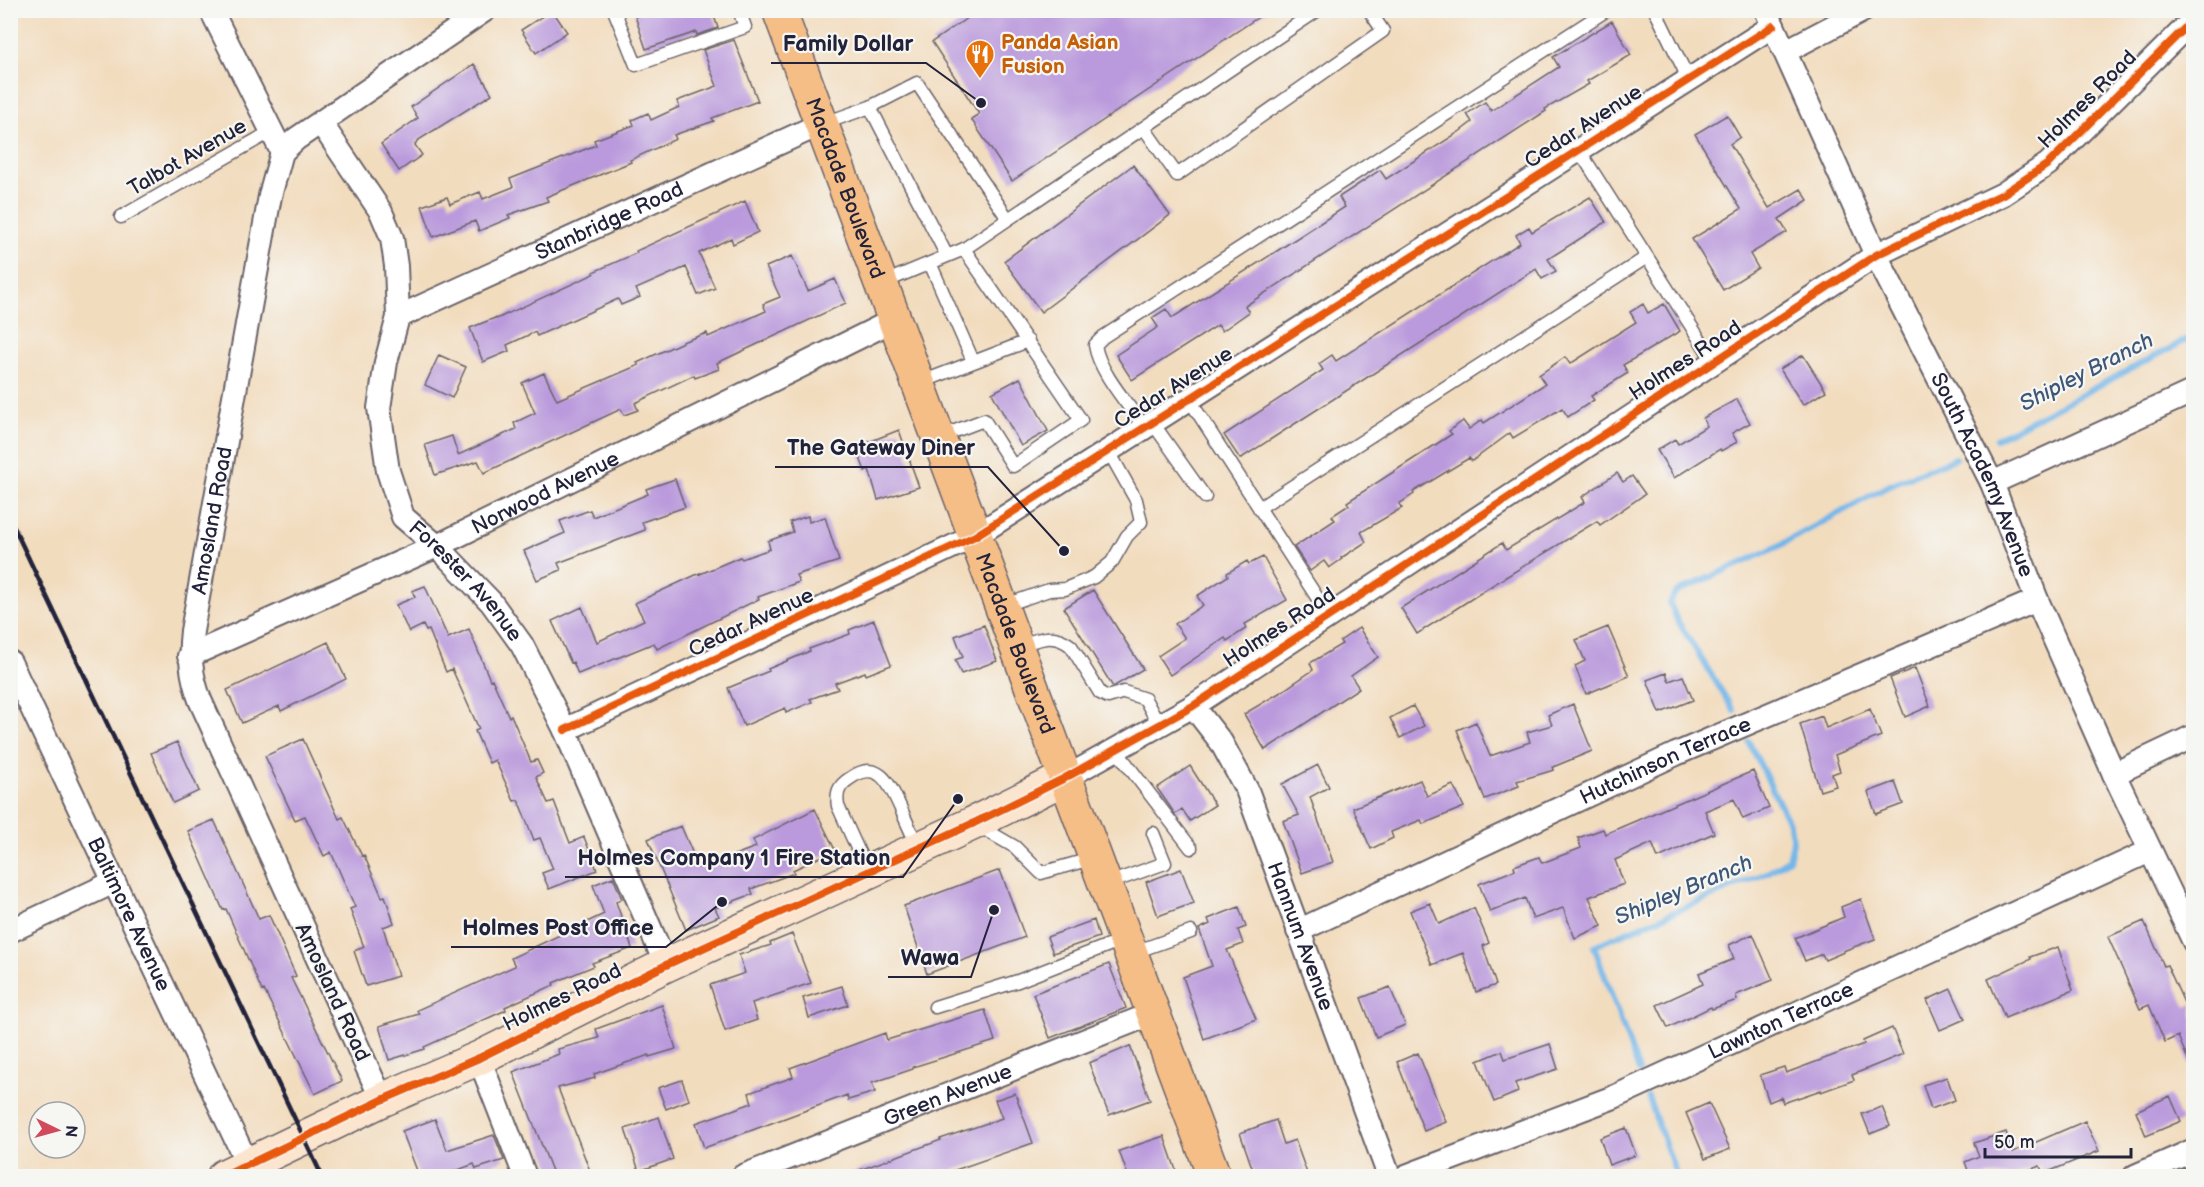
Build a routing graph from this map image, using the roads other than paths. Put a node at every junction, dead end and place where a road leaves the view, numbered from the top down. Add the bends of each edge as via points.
1 (211, 10) edge
2 (485, 10) edge
3 (614, 10) edge
4 (739, 10) edge
5 (779, 10) edge
6 (1318, 10) edge
7 (1369, 10) edge
8 (1607, 10) edge
9 (1655, 10) edge
10 (1864, 10) edge
11 (1770, 18) edge
12 (2193, 19) edge
13 (1786, 51) junction
14 (1689, 80) junction
15 (870, 107) junction
16 (321, 123) junction
17 (821, 124) junction
18 (1144, 128) junction
19 (272, 131) junction
20 (1579, 150) junction
21 (282, 152) junction
22 (121, 217) dead end
23 (1008, 219) junction
24 (964, 249) junction
25 (1876, 255) junction
26 (947, 256) junction
27 (1647, 257) junction
28 (930, 263) junction
29 (880, 283) junction
30 (398, 317) junction
31 (894, 320) junction
32 (1028, 341) junction
33 (973, 361) junction
34 (1714, 362) junction
35 (918, 383) junction
36 (2193, 391) edge
37 (1189, 399) junction
38 (1148, 425) junction
39 (938, 437) junction
40 (1108, 450) junction
41 (1992, 483) junction
42 (1205, 497) dead end
43 (1259, 508) junction
44 (975, 536) junction
45 (437, 546) junction
46 (2037, 600) junction
47 (1001, 607) junction
48 (1329, 616) junction
49 (1016, 646) junction
50 (189, 656) junction
51 (10, 662) edge
52 (1193, 706) junction
53 (1159, 725) junction
54 (565, 730) junction
55 (2193, 736) edge
56 (1116, 750) junction
57 (2114, 774) junction
58 (1065, 778) junction
59 (974, 823) junction
60 (1154, 833) dead end
61 (918, 848) junction
62 (1191, 848) dead end
63 (2150, 851) junction
64 (1100, 871) junction
65 (868, 872) junction
66 (114, 882) junction
67 (10, 931) edge
68 (1298, 931) junction
69 (1191, 932) dead end
70 (2193, 942) edge
71 (1128, 946) junction
72 (666, 965) junction
73 (935, 1007) dead end
74 (1154, 1013) junction
75 (479, 1058) junction
76 (382, 1100) junction
77 (2193, 1150) edge
78 (236, 1171) edge
79 (525, 1176) edge
80 (743, 1176) edge
81 (1214, 1176) edge
82 (1389, 1176) edge
83 (1406, 1176) edge
84 (2135, 1176) edge

1 - 19 street
2 - 16 street
3 - 4 lane via 636,65 745,27
5 - 17 main road, Macdade Boulevard
6 - 18 lane
7 - 18 lane via 1383,31 1177,175
8 - 38 lane via 1103,337 1095,345 1103,369
9 - 14 lane
10 - 13 street
11 - 13 street, South Academy Avenue
11 - 14 street, Cedar Avenue
12 - 25 street, Holmes Road via 2048,164 2003,194
13 - 25 street, South Academy Avenue
14 - 20 street, Cedar Avenue
15 - 17 lane
15 - 23 lane via 917,83
15 - 26 lane
16 - 21 street
16 - 30 street, Forester Avenue via 381,212 392,238
17 - 29 main road, Macdade Boulevard
17 - 30 street, Stanbridge Road
18 - 23 lane
19 - 21 street
19 - 22 lane, Talbot Avenue
20 - 27 lane
20 - 37 street, Cedar Avenue
21 - 50 street, Amosland Road via 270,196
23 - 24 lane
24 - 26 lane
24 - 32 lane
25 - 34 street, Holmes Road
25 - 41 street, South Academy Avenue
26 - 28 lane
27 - 34 lane
27 - 43 lane
28 - 29 lane
28 - 33 lane
29 - 31 main road, Macdade Boulevard
30 - 45 street, Forester Avenue via 379,408 388,471 403,517
31 - 35 main road, Macdade Boulevard
31 - 45 street, Norwood Avenue
32 - 33 lane
32 - 39 lane via 1081,420 1012,465 984,420
33 - 35 lane
34 - 48 street, Holmes Road
35 - 39 main road, Macdade Boulevard
36 - 41 street
37 - 38 street, Cedar Avenue
37 - 43 lane
38 - 40 street, Cedar Avenue
38 - 42 lane
39 - 44 main road, Macdade Boulevard
40 - 44 street, Cedar Avenue
40 - 47 lane via 1136,501 1141,522 1112,562 1094,577
41 - 46 street, South Academy Avenue
43 - 48 lane
44 - 47 main road, Macdade Boulevard
44 - 54 street, Cedar Avenue
45 - 50 street, Norwood Avenue
45 - 54 street, Forester Avenue via 491,602 516,636
46 - 57 street, South Academy Avenue
46 - 68 street, Hutchinson Terrace via 1676,754
47 - 49 main road, Macdade Boulevard
48 - 52 street, Holmes Road
49 - 53 lane via 1052,636 1064,641 1100,693 1108,698 1124,692 1145,699
49 - 58 main road, Macdade Boulevard
50 - 76 street, Amosland Road via 200,700
51 - 66 street, Baltimore Avenue
52 - 53 street, Holmes Road
52 - 68 street, Hannum Avenue via 1221,742 1247,790
53 - 56 street, Holmes Road
54 - 72 street, Forester Avenue
55 - 57 street
56 - 58 street, Holmes Road
56 - 62 lane
57 - 63 street, South Academy Avenue
58 - 59 street, Holmes Road
58 - 64 main road, Macdade Boulevard
59 - 61 street, Holmes Road
59 - 64 lane via 1015,847 1041,873
60 - 64 lane via 1165,863
61 - 65 street, Holmes Road
61 - 65 lane via 885,777 868,770 859,773 841,786 836,796
63 - 70 street, South Academy Avenue
63 - 83 street, Lawnton Terrace via 1614,1097
64 - 71 main road, Macdade Boulevard
65 - 72 street, Holmes Road
66 - 67 street
66 - 78 street, Baltimore Avenue
68 - 82 street, Hannum Avenue
69 - 71 lane
71 - 73 lane
71 - 74 main road, Macdade Boulevard
72 - 75 street, Holmes Road
74 - 80 street, Green Avenue
74 - 81 main road, Macdade Boulevard
75 - 76 street, Holmes Road
75 - 79 street
76 - 78 street, Holmes Road
77 - 84 street

